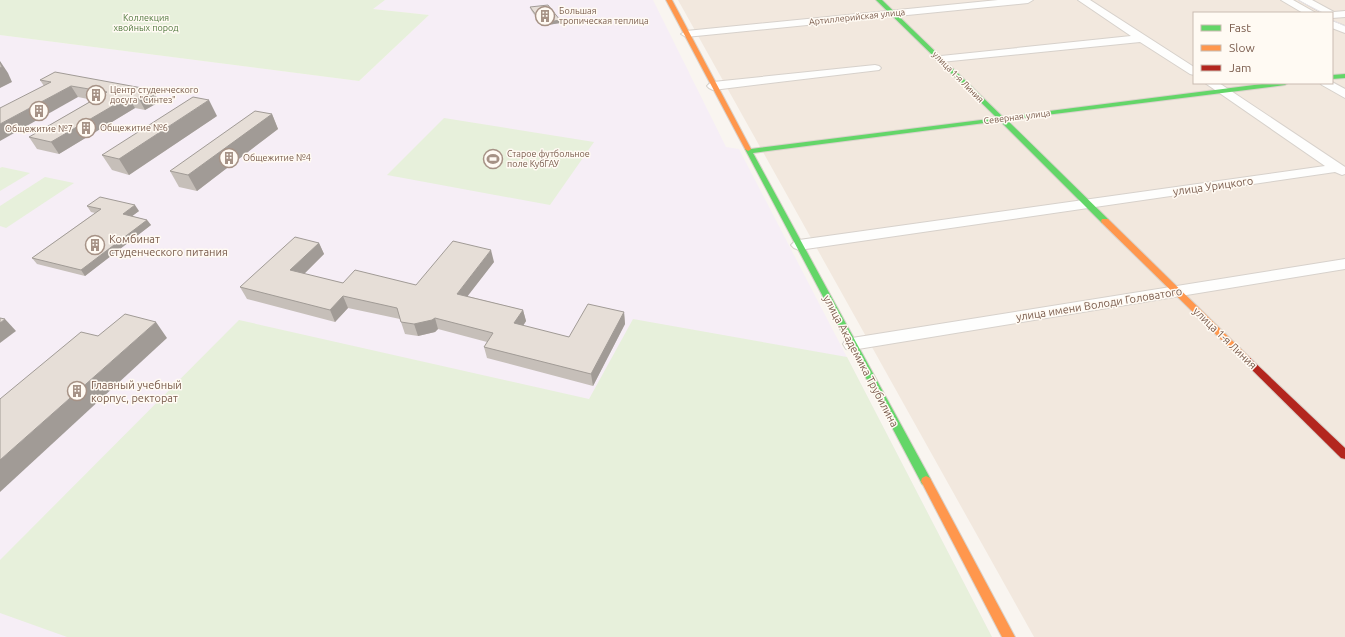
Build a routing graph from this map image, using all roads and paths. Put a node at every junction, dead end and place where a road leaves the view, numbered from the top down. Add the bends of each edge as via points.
1 (669, 0) edge
2 (879, 0) edge
3 (1028, 0) edge
4 (1083, 0) edge
5 (1286, 0) edge
6 (1304, 0) edge
7 (1309, 12) edge
8 (1325, 12) edge
9 (892, 14) junction
10 (1345, 14) edge
11 (1333, 16) edge
12 (1333, 16) edge
13 (1333, 17) edge
14 (1345, 20) edge
15 (1345, 30) edge
16 (686, 34) junction
17 (1143, 38) junction
18 (941, 59) junction
19 (875, 68) dead end
20 (1193, 71) edge
21 (1345, 76) edge
22 (1333, 77) edge
23 (1212, 84) edge
24 (1277, 84) edge
25 (1328, 84) edge
26 (713, 86) junction
27 (1222, 91) junction
28 (1345, 94) edge
29 (1000, 119) junction
30 (749, 151) junction
31 (1341, 170) edge
32 (1088, 204) junction
33 (799, 245) junction
34 (1345, 264) edge
35 (1177, 292) junction
36 (852, 344) junction
37 (1345, 455) edge
38 (1009, 637) edge

1 - 16 main road, улица Академика Трубилина
2 - 9 main road, улица 1-я Линия
3 - 9 street, Артиллерийская улица
4 - 17 street
5 - 7 street
6 - 8 street
9 - 16 street, Артиллерийская улица
9 - 18 main road, улица 1-я Линия
10 - 11 street
12 - 14 street
13 - 15 street
16 - 26 main road, улица Академика Трубилина
17 - 18 street
17 - 20 street
18 - 29 main road, улица 1-я Линия
19 - 26 street
21 - 22 main road
23 - 27 street, улица Урицкого
24 - 27 main road, Северная улица
25 - 28 street
26 - 30 main road, улица Академика Трубилина
27 - 29 main road, Северная улица
27 - 31 street, улица Урицкого
29 - 30 main road, Северная улица
29 - 32 main road, улица 1-я Линия
30 - 33 main road, улица Академика Трубилина
31 - 32 street, улица Урицкого
32 - 33 street
32 - 35 main road, улица 1-я Линия
33 - 36 main road, улица Академика Трубилина
34 - 35 street, улица имени Володи Головатого
35 - 36 street, улица имени Володи Головатого
35 - 37 main road, улица 1-я Линия
36 - 38 main road, улица Академика Трубилина

